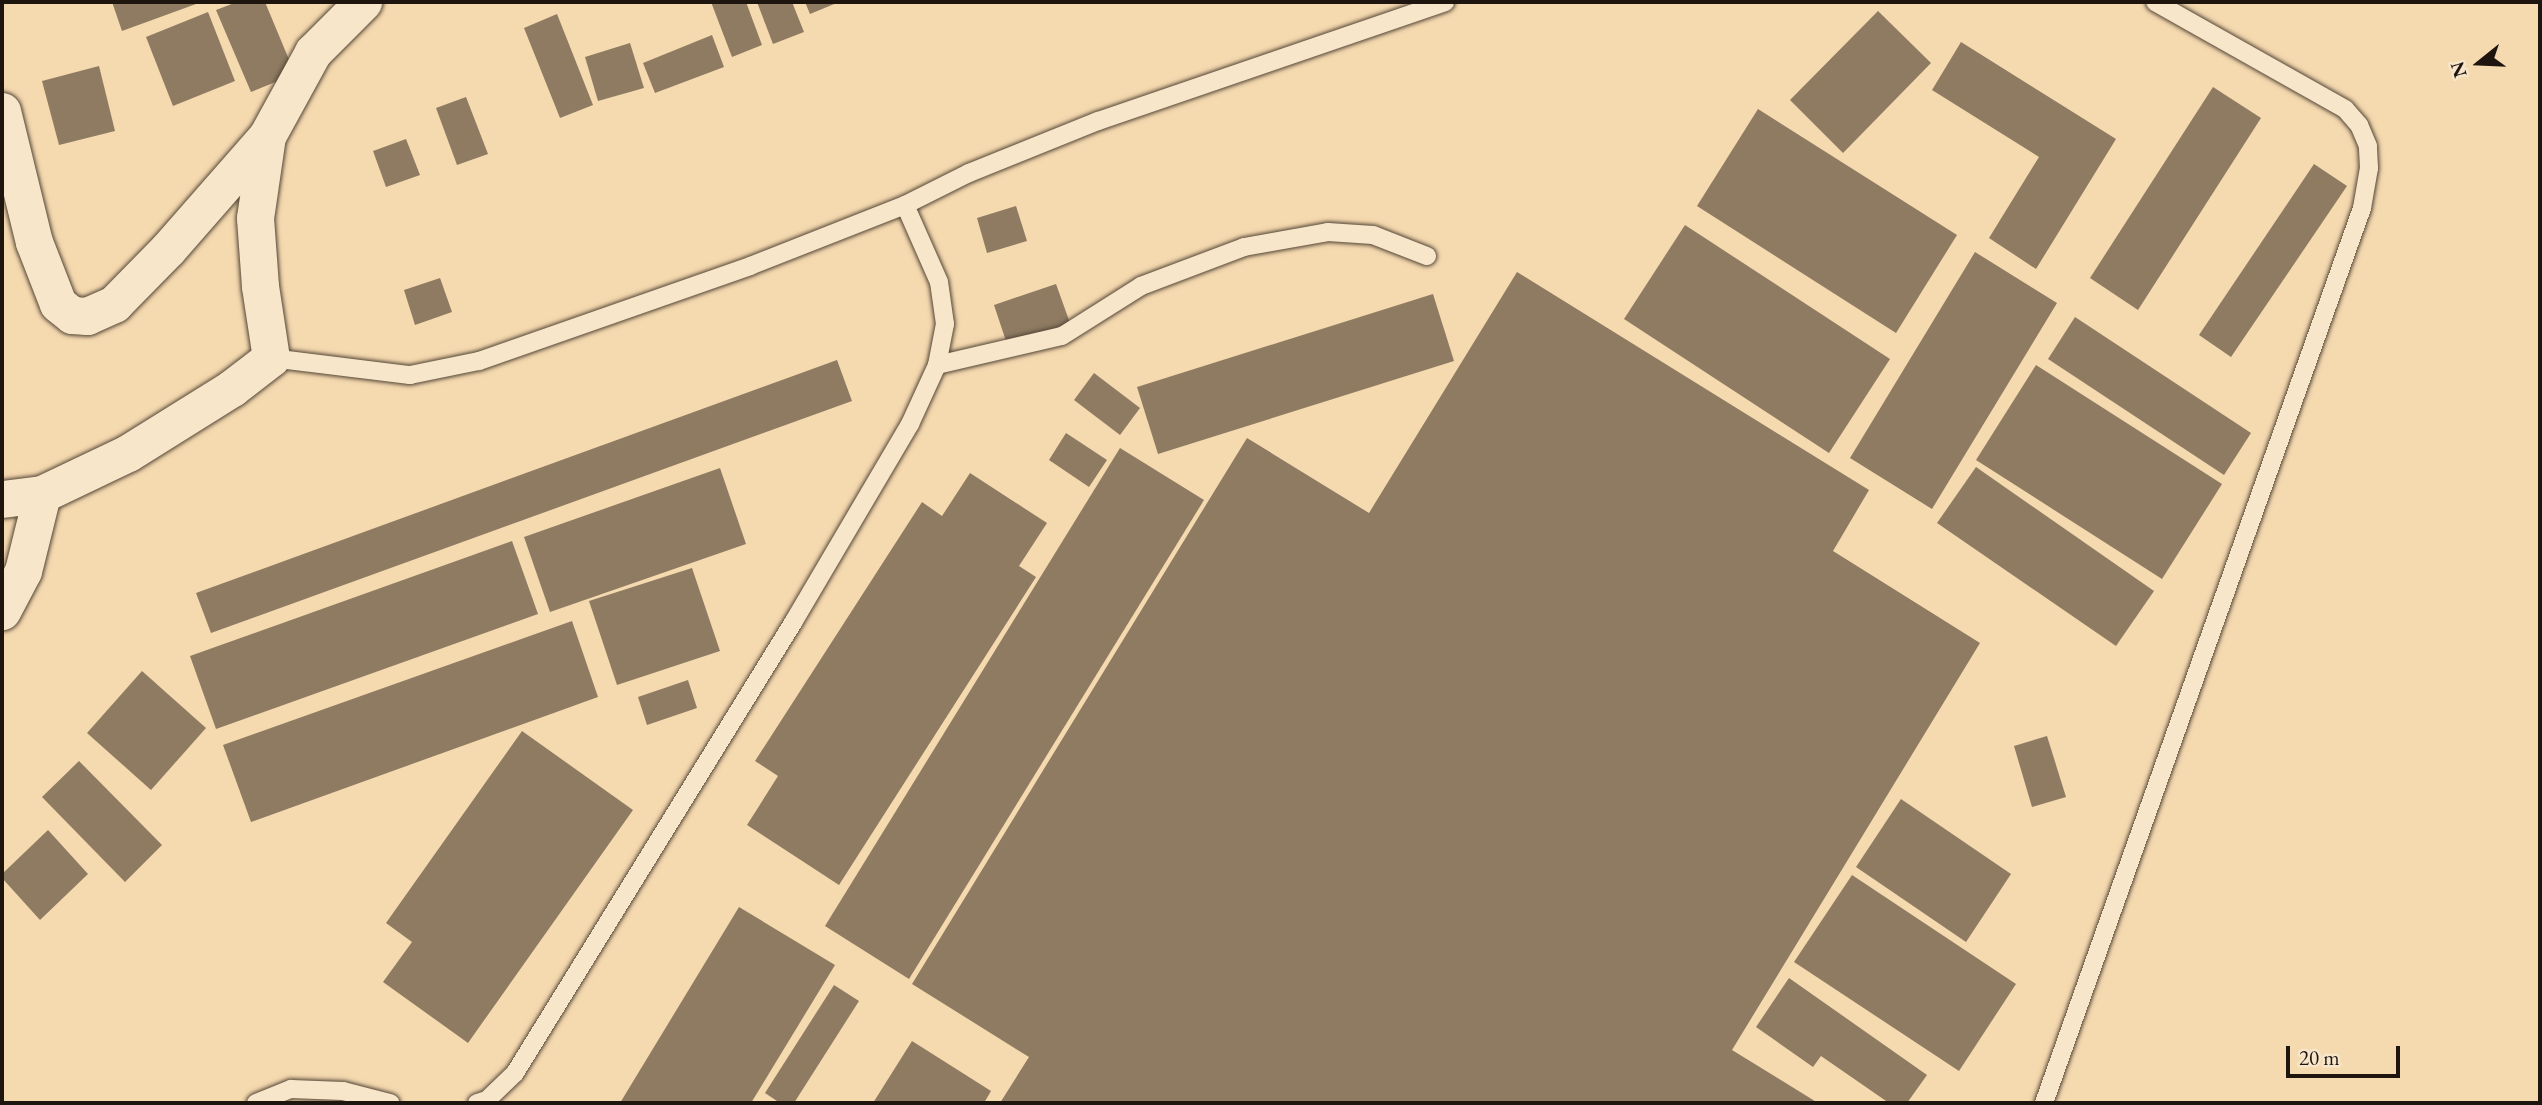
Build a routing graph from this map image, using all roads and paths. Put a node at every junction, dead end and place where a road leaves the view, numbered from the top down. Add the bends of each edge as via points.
1 (363, 2) edge
2 (1445, 2) edge
3 (2155, 2) edge
4 (2, 111) edge
5 (267, 136) junction
6 (905, 205) junction
7 (1427, 256) dead end
8 (271, 358) junction
9 (937, 365) junction
10 (42, 494) junction
11 (2, 499) edge
12 (2, 611) edge
13 (256, 1103) edge
14 (390, 1103) edge
15 (477, 1103) edge
16 (2044, 1103) edge

1 - 5 street via 313,52
2 - 6 lane via 1098,121 969,173
3 - 16 lane via 2345,109 2368,146 2369,168 2362,208
4 - 5 street via 34,242 58,304 72,315 87,316 114,304
5 - 8 street via 255,218
6 - 8 lane via 750,266 479,361 410,375
6 - 9 lane via 939,282 945,324
7 - 9 lane via 1373,235 1328,232 1244,247 1141,286 1062,337
8 - 10 street via 128,453
9 - 15 lane via 910,424 794,621 515,1073 487,1100
10 - 11 street
10 - 12 street via 23,571
13 - 14 lane via 291,1089 343,1091

